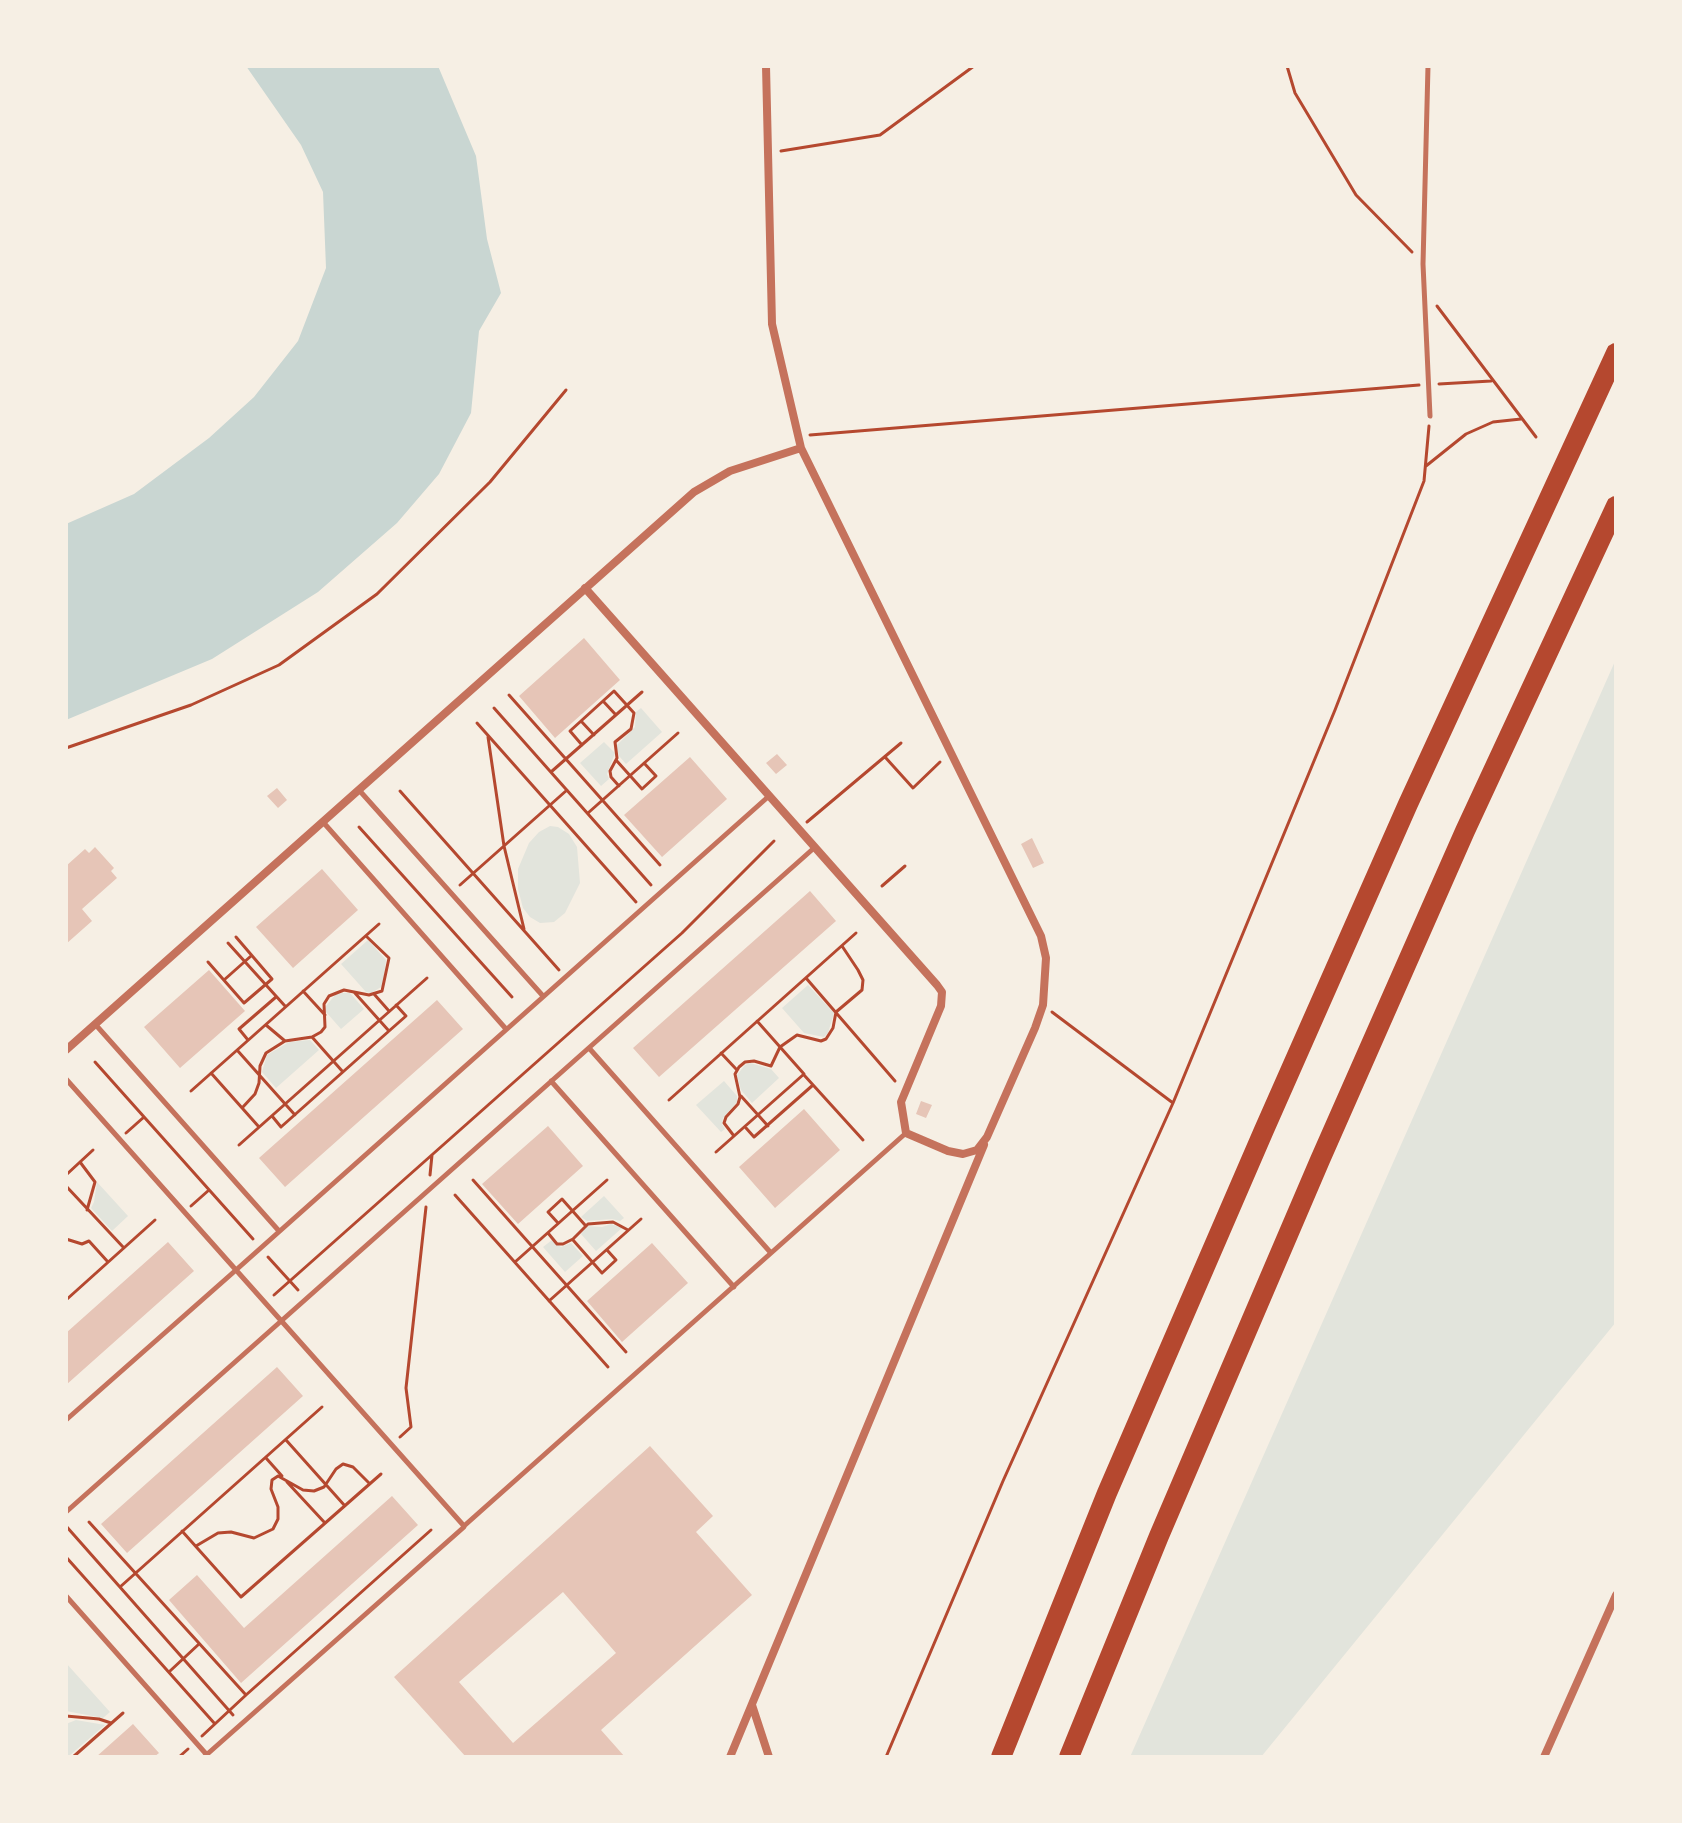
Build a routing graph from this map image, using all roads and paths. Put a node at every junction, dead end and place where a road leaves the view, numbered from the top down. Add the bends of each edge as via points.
1 (766, 66) edge
2 (974, 66) edge
3 (1287, 66) edge
4 (1428, 66) edge
5 (778, 152) dead end
6 (1423, 264) junction
7 (1424, 289) junction
8 (1616, 353) edge
9 (1491, 381) junction
10 (1428, 384) junction
11 (566, 390) dead end
12 (1430, 416) joint
13 (1521, 419) junction
14 (810, 435) dead end
15 (1536, 437) dead end
16 (801, 448) junction
17 (1426, 466) junction
18 (1616, 506) edge
19 (585, 588) junction
20 (642, 692) dead end
21 (509, 695) dead end
22 (603, 701) junction
23 (627, 705) junction
24 (494, 708) dead end
25 (616, 715) junction
26 (581, 721) junction
27 (477, 723) dead end
28 (678, 733) dead end
29 (488, 734) junction
30 (594, 735) junction
31 (901, 743) dead end
32 (582, 745) junction
33 (66, 748) edge
34 (885, 757) junction
35 (566, 759) junction
36 (616, 760) junction
37 (940, 761) dead end
38 (644, 763) junction
39 (551, 772) junction
40 (630, 776) junction
41 (619, 786) junction
42 (359, 790) junction
43 (567, 790) junction
44 (400, 791) dead end
45 (769, 796) junction
46 (602, 800) junction
47 (550, 804) junction
48 (587, 813) junction
49 (323, 822) junction
50 (807, 822) dead end
51 (359, 827) dead end
52 (774, 841) dead end
53 (504, 846) junction
54 (815, 847) junction
55 (660, 865) dead end
56 (905, 866) dead end
57 (472, 874) junction
58 (460, 885) dead end
59 (882, 886) dead end
60 (653, 887) dead end
61 (636, 902) dead end
62 (379, 924) dead end
63 (525, 933) junction
64 (856, 933) dead end
65 (366, 936) junction
66 (236, 937) dead end
67 (228, 943) dead end
68 (842, 946) junction
69 (252, 956) junction
70 (208, 962) dead end
71 (245, 962) junction
72 (559, 970) dead end
73 (427, 978) dead end
74 (806, 978) junction
75 (224, 980) junction
76 (265, 985) junction
77 (303, 991) junction
78 (353, 991) junction
79 (374, 994) junction
80 (543, 996) junction
81 (276, 997) junction
82 (512, 997) dead end
83 (396, 1005) junction
84 (1043, 1005) junction
85 (285, 1007) junction
86 (389, 1011) junction
87 (836, 1012) junction
88 (325, 1015) junction
89 (379, 1020) junction
90 (757, 1021) junction
91 (95, 1024) junction
92 (266, 1025) junction
93 (506, 1029) junction
94 (389, 1031) junction
95 (312, 1037) junction
96 (248, 1040) junction
97 (285, 1041) junction
98 (780, 1047) junction
99 (589, 1048) junction
100 (66, 1050) edge
101 (237, 1050) junction
102 (721, 1053) junction
103 (333, 1061) junction
104 (95, 1062) dead end
105 (737, 1070) junction
106 (343, 1072) junction
107 (211, 1073) junction
108 (804, 1074) junction
109 (260, 1075) junction
110 (66, 1079) edge
111 (551, 1081) junction
112 (897, 1084) dead end
113 (813, 1085) junction
114 (191, 1091) dead end
115 (738, 1093) junction
116 (669, 1100) dead end
117 (1173, 1103) junction
118 (285, 1104) junction
119 (242, 1108) junction
120 (295, 1115) junction
121 (758, 1115) junction
122 (272, 1116) junction
123 (144, 1117) junction
124 (745, 1126) junction
125 (768, 1126) junction
126 (259, 1127) junction
127 (906, 1133) junction
128 (734, 1136) junction
129 (987, 1137) junction
130 (119, 1139) junction
131 (863, 1140) dead end
132 (239, 1145) dead end
133 (93, 1150) dead end
134 (716, 1152) dead end
135 (432, 1155) junction
136 (80, 1162) junction
137 (66, 1175) edge
138 (473, 1180) dead end
139 (607, 1180) dead end
140 (66, 1186) edge
141 (209, 1190) junction
142 (428, 1190) junction
143 (455, 1195) dead end
144 (87, 1210) junction
145 (573, 1211) junction
146 (185, 1212) junction
147 (641, 1219) dead end
148 (155, 1220) dead end
149 (559, 1224) junction
150 (585, 1225) junction
151 (279, 1231) junction
152 (628, 1231) junction
153 (548, 1233) junction
154 (66, 1239) edge
155 (573, 1239) junction
156 (532, 1247) junction
157 (124, 1248) junction
158 (260, 1248) junction
159 (607, 1250) junction
160 (771, 1253) junction
161 (108, 1262) junction
162 (515, 1262) junction
163 (593, 1262) junction
164 (236, 1270) junction
165 (290, 1281) junction
166 (567, 1285) junction
167 (734, 1287) junction
168 (306, 1299) junction
169 (66, 1300) edge
170 (549, 1301) junction
171 (265, 1303) junction
172 (281, 1321) junction
173 (626, 1352) dead end
174 (608, 1367) dead end
175 (322, 1407) dead end
176 (66, 1420) edge
177 (286, 1439) junction
178 (391, 1445) junction
179 (266, 1457) junction
180 (381, 1474) dead end
181 (285, 1479) junction
182 (326, 1484) junction
183 (369, 1484) junction
184 (345, 1506) junction
185 (66, 1512) edge
186 (89, 1522) dead end
187 (325, 1523) junction
188 (66, 1526) edge
189 (464, 1526) junction
190 (431, 1530) dead end
191 (182, 1531) junction
192 (196, 1546) junction
193 (66, 1557) edge
194 (135, 1573) junction
195 (120, 1587) junction
196 (1616, 1595) edge
197 (66, 1596) edge
198 (199, 1644) junction
199 (183, 1658) junction
200 (168, 1672) junction
201 (246, 1695) junction
202 (752, 1704) junction
203 (230, 1710) junction
204 (123, 1713) dead end
205 (66, 1716) edge
206 (111, 1723) junction
207 (215, 1724) junction
208 (242, 1724) junction
209 (196, 1742) junction
210 (206, 1756) edge
211 (73, 1757) edge
212 (179, 1757) edge
213 (730, 1757) edge
214 (769, 1757) edge
215 (886, 1757) edge
216 (1001, 1757) edge
217 (1069, 1757) edge
218 (1544, 1757) edge

1 - 16 street via 772,324
2 - 5 path via 880,135
3 - 6 path via 1295,93 1356,195
4 - 6 lane
6 - 7 lane
7 - 9 path
7 - 10 lane
8 - 216 highway via 1276,1102 1107,1493
9 - 10 path
9 - 13 path
10 - 12 lane
10 - 14 path
11 - 33 path via 490,482 377,594 279,665 191,705
12 - 17 path
13 - 15 path
13 - 17 path via 1493,422 1466,434
16 - 19 street via 712,480
16 - 84 street via 1041,936 1046,958
17 - 117 path via 1335,710
18 - 217 highway via 1326,1146
19 - 42 street
19 - 45 street
20 - 23 path
21 - 35 path
22 - 23 path via 614,691
22 - 25 path
22 - 26 path
23 - 25 path
23 - 36 path via 634,722 615,742
24 - 39 path
25 - 30 path
26 - 30 path
26 - 32 path via 570,731
27 - 29 path
28 - 38 path
29 - 47 path
29 - 53 path
30 - 32 path
31 - 34 path
32 - 35 path
34 - 37 path via 913,788
34 - 50 path
35 - 39 path
35 - 46 path
36 - 40 path
36 - 41 path via 610,771
38 - 40 path
38 - 40 path via 656,776 642,789
39 - 43 path
40 - 41 path
41 - 46 path
42 - 49 street
42 - 80 lane
43 - 47 path
43 - 48 path
44 - 57 path
45 - 54 street
45 - 80 lane
46 - 48 path
46 - 55 path
47 - 53 path
47 - 61 path
48 - 60 path
49 - 91 street
49 - 93 lane
51 - 82 path
52 - 135 path via 682,933
53 - 57 path
53 - 63 path
54 - 99 lane
54 - 127 street via 942,992 901,1102
56 - 59 path
57 - 58 path
57 - 63 path
62 - 65 path
63 - 72 path
64 - 68 path
65 - 77 path
65 - 79 path via 389,958 385,986
66 - 69 path
67 - 71 path
68 - 74 path
68 - 87 path via 863,980 857,996
69 - 71 path
69 - 76 path via 272,979
70 - 75 path
71 - 75 path
71 - 76 path
73 - 83 path
74 - 87 path
74 - 90 path
75 - 76 path via 244,1003
76 - 81 path
77 - 85 path
77 - 88 path
78 - 79 path
78 - 88 path via 329,996
78 - 89 path
79 - 86 path
80 - 93 lane
81 - 85 path
81 - 96 path via 239,1029
83 - 86 path
83 - 94 path via 406,1016
84 - 117 path
84 - 129 street
85 - 92 path
86 - 89 path
87 - 98 path via 826,1039 797,1035
87 - 112 path
88 - 95 path via 325,1027
89 - 94 path
89 - 103 path
90 - 98 path
90 - 102 path
91 - 100 street
91 - 151 lane
92 - 96 path
92 - 97 path
93 - 151 lane
94 - 106 path
95 - 97 path
95 - 103 path
96 - 101 path
97 - 109 path via 266,1053
98 - 105 path via 771,1066 745,1062
98 - 108 path
99 - 111 lane
99 - 160 lane
101 - 107 path
101 - 109 path
102 - 105 path
102 - 116 path
103 - 106 path
103 - 118 path
104 - 123 path
105 - 115 path
106 - 120 path
107 - 114 path
107 - 119 path
108 - 113 path
108 - 121 path
109 - 118 path
109 - 119 path via 255,1094
110 - 130 lane
111 - 142 lane
111 - 167 lane
113 - 125 path
113 - 131 path
115 - 121 path
115 - 128 path via 738,1104 724,1123
117 - 215 path
118 - 120 path
118 - 122 path
119 - 126 path
120 - 122 path via 281,1127
121 - 124 path
121 - 125 path
122 - 126 path
123 - 130 path
123 - 141 path
124 - 125 path via 754,1137
124 - 128 path
126 - 132 path
127 - 129 street via 963,1154 977,1150
127 - 160 lane
128 - 134 path
129 - 202 street
130 - 146 lane
133 - 136 path
135 - 142 path
135 - 165 path
136 - 137 path
136 - 144 path via 95,1182
138 - 156 path
139 - 145 path
140 - 144 path
141 - 146 path
141 - 158 path
142 - 168 lane
142 - 178 path via 406,1388 411,1427
143 - 162 path
144 - 157 path
145 - 149 path
145 - 149 path via 562,1199 548,1212
145 - 150 path
146 - 164 lane
147 - 152 path
148 - 157 path
149 - 153 path
150 - 152 path via 613,1222
150 - 155 path
151 - 158 lane
152 - 159 path
153 - 155 path via 557,1244
153 - 156 path
154 - 161 path via 89,1241
155 - 163 path
156 - 162 path
156 - 166 path
157 - 161 path
158 - 164 lane
158 - 165 path
159 - 163 path
159 - 163 path via 616,1260 602,1273
160 - 167 lane
161 - 169 path
162 - 170 path
163 - 166 path
164 - 171 lane
164 - 176 lane
165 - 168 path
165 - 171 path
166 - 170 path
166 - 173 path
167 - 189 lane
168 - 172 lane
170 - 174 path
171 - 172 lane
172 - 178 lane
172 - 185 lane
175 - 177 path
177 - 179 path
177 - 182 path
178 - 189 lane
179 - 181 path
179 - 191 path
180 - 183 path
181 - 182 path via 303,1490
181 - 187 path
181 - 192 path via 272,1480 278,1507 273,1529 254,1538 218,1533
182 - 183 path via 343,1464
182 - 184 path
183 - 184 path
184 - 187 path
186 - 194 path
187 - 192 path via 241,1597
188 - 195 path
189 - 208 lane
190 - 201 path
191 - 192 path
191 - 194 path
193 - 200 path
194 - 195 path
194 - 198 path
195 - 199 path
196 - 218 street
197 - 209 lane
198 - 199 path
198 - 201 path
199 - 200 path
199 - 203 path
200 - 207 path
201 - 203 path
202 - 213 street
202 - 214 street
203 - 207 path
203 - 208 path
204 - 206 path
205 - 206 path
206 - 211 path
207 - 209 path
208 - 210 lane
209 - 210 lane
209 - 212 path

